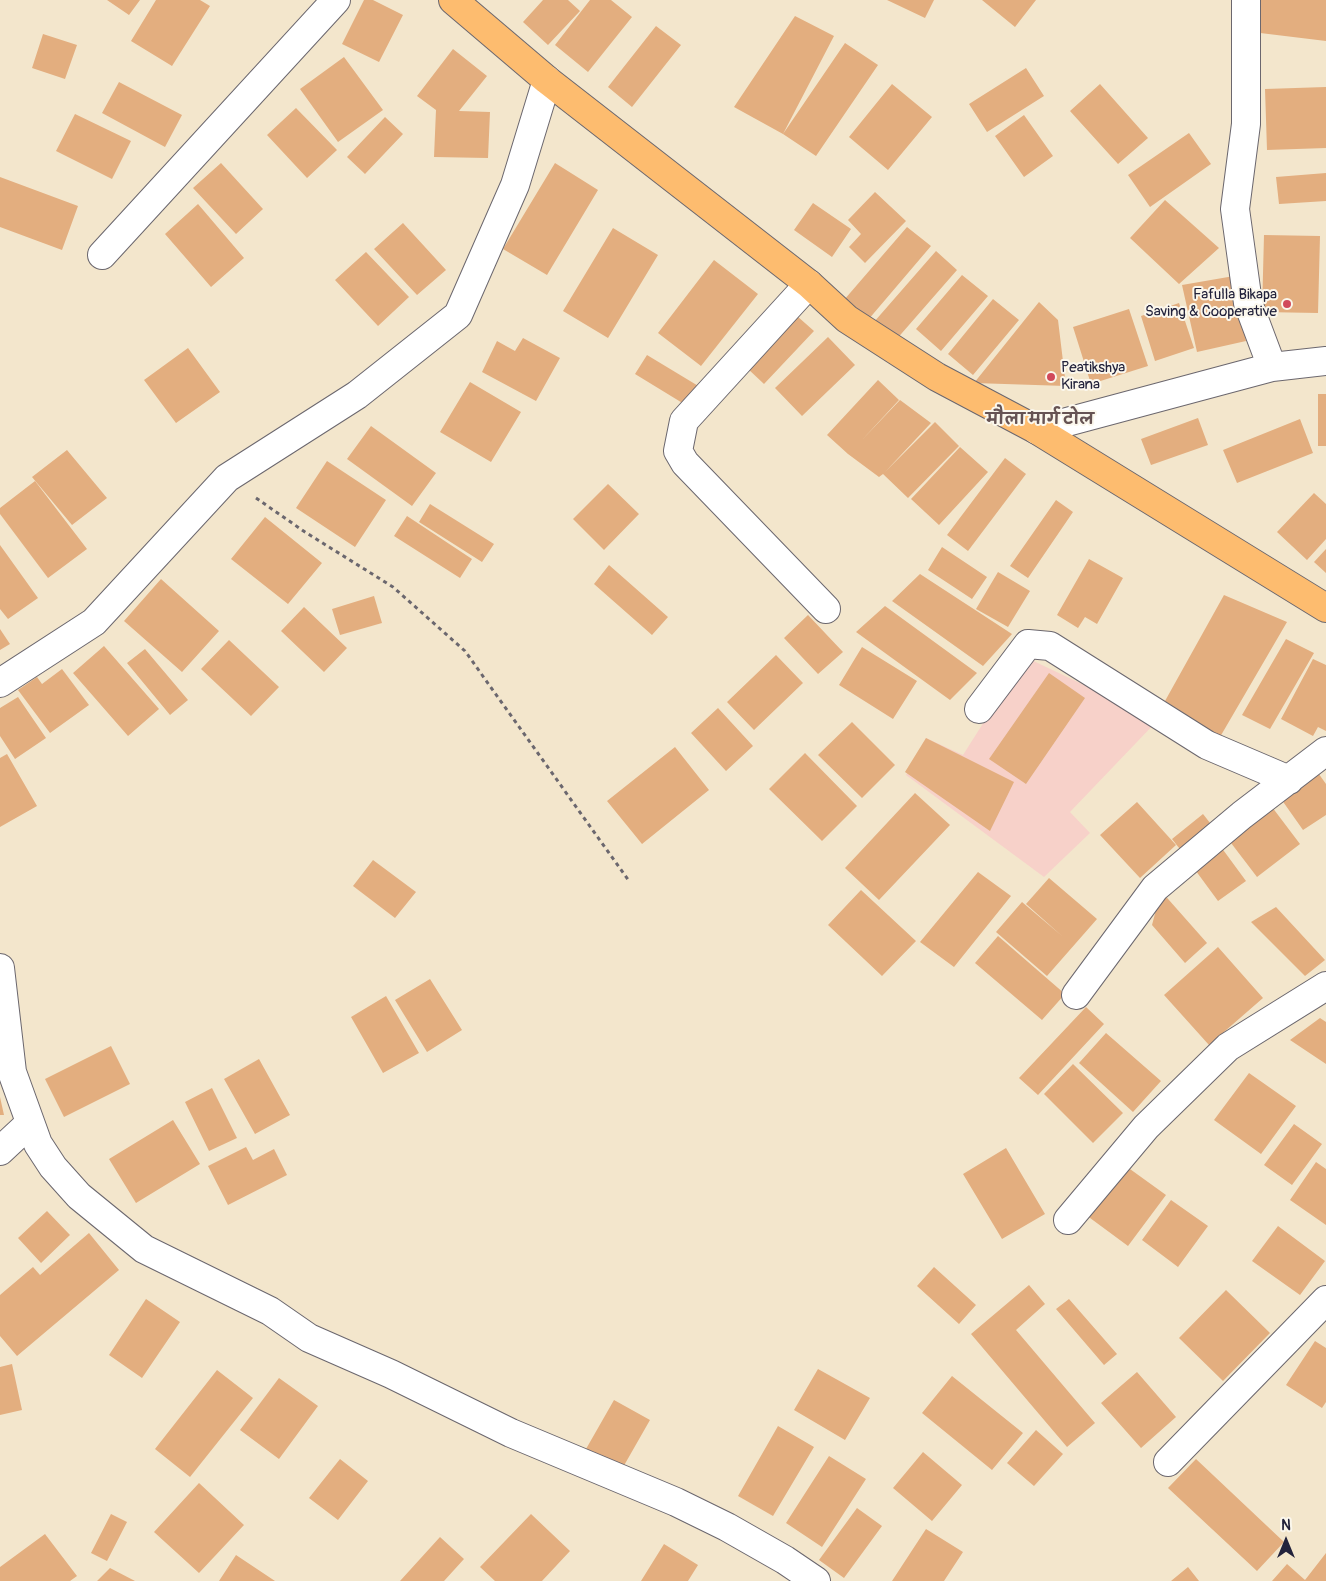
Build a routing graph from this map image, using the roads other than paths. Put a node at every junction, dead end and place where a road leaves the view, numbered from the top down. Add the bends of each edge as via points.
1 (336, 0) edge
2 (453, 0) edge
3 (1246, 0) edge
4 (547, 80) junction
5 (102, 255) dead end
6 (809, 284) junction
7 (1326, 361) edge
8 (1272, 367) junction
9 (1037, 430) junction
10 (1326, 608) edge
11 (826, 609) dead end
12 (0, 683) edge
13 (978, 709) dead end
14 (1326, 751) edge
15 (1288, 780) junction
16 (0, 968) edge
17 (1326, 986) edge
18 (1076, 995) dead end
19 (30, 1123) junction
20 (0, 1151) edge
21 (1068, 1220) dead end
22 (1326, 1300) edge
23 (1168, 1462) dead end
24 (816, 1581) edge

1 - 5 street
2 - 4 main road
3 - 8 street via 1246,124 1235,209 1248,304
4 - 6 main road
4 - 12 street via 515,185 458,314 357,395 227,478 94,622
6 - 9 main road via 847,319 937,377
6 - 11 street via 684,421 678,451 685,463
7 - 8 street
8 - 9 street
9 - 10 main road
13 - 15 street via 1028,644 1050,646 1207,745
14 - 15 street
15 - 18 street via 1155,888
16 - 19 street via 12,1072
17 - 21 street via 1228,1047 1146,1127
19 - 20 street
19 - 24 street via 38,1144 53,1167 79,1196 144,1248 270,1311 310,1338 511,1433 676,1502 727,1527
22 - 23 street

